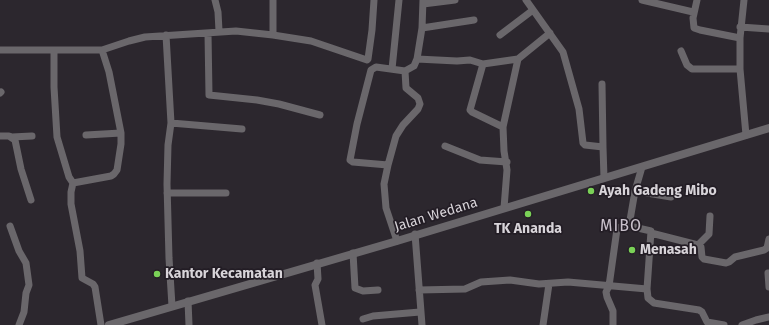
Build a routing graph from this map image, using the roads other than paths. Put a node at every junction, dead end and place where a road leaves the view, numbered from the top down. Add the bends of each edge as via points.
1 (215, 0) edge
2 (273, 0) edge
3 (374, 0) edge
4 (399, 0) edge
5 (455, 0) edge
6 (526, 0) edge
7 (642, 0) edge
8 (697, 0) edge
9 (744, 0) edge
10 (423, 2) edge
11 (533, 10) junction
12 (694, 12) junction
13 (474, 20) dead end
14 (740, 27) junction
15 (422, 28) junction
16 (769, 29) edge
17 (219, 31) junction
18 (208, 33) junction
19 (550, 33) junction
20 (273, 34) junction
21 (166, 35) junction
22 (500, 35) dead end
23 (740, 38) junction
24 (0, 50) edge
25 (54, 50) junction
26 (102, 50) junction
27 (681, 51) dead end
28 (368, 58) junction
29 (417, 59) junction
30 (518, 59) junction
31 (483, 64) junction
32 (374, 68) junction
33 (392, 69) junction
34 (740, 69) junction
35 (405, 71) junction
36 (602, 84) dead end
37 (320, 115) dead end
38 (171, 123) junction
39 (503, 127) junction
40 (769, 128) edge
41 (242, 129) dead end
42 (121, 133) junction
43 (86, 135) dead end
44 (746, 135) junction
45 (0, 136) edge
46 (32, 136) dead end
47 (12, 137) junction
48 (445, 146) dead end
49 (603, 147) junction
50 (507, 162) junction
51 (388, 165) junction
52 (642, 167) junction
53 (604, 178) junction
54 (73, 183) junction
55 (635, 191) junction
56 (167, 193) junction
57 (226, 193) dead end
58 (671, 197) dead end
59 (31, 200) dead end
60 (504, 208) junction
61 (710, 216) dead end
62 (10, 226) dead end
63 (629, 226) junction
64 (651, 233) junction
65 (416, 234) junction
66 (769, 239) edge
67 (397, 241) junction
68 (698, 245) junction
69 (352, 253) junction
70 (316, 264) junction
71 (768, 273) dead end
72 (549, 284) junction
73 (609, 286) junction
74 (769, 287) edge
75 (647, 289) junction
76 (378, 290) dead end
77 (419, 290) junction
78 (188, 301) junction
79 (172, 306) junction
80 (420, 312) junction
81 (769, 317) edge
82 (363, 319) dead end
83 (131, 322) edge
84 (706, 323) edge
85 (19, 325) edge
86 (101, 325) edge
87 (109, 325) edge
88 (189, 325) edge
89 (322, 325) edge
90 (422, 325) edge
91 (543, 325) edge
92 (613, 325) edge
93 (724, 325) edge
94 (742, 325) edge

1 - 17 street
2 - 20 street
3 - 28 street
4 - 33 street
5 - 10 street
6 - 11 street
7 - 12 street
8 - 12 street
9 - 14 street
10 - 15 street
11 - 19 street
11 - 22 street
12 - 23 street via 692,24 695,29
13 - 15 street
14 - 16 street
14 - 23 street
15 - 29 street
17 - 18 street
17 - 20 street
18 - 21 street
18 - 37 street via 209,95 257,100
19 - 30 street
19 - 49 street via 563,52 568,67 579,109 583,143
20 - 28 street via 311,41
21 - 26 street via 135,40
21 - 38 street
23 - 34 street
24 - 25 street
25 - 26 street
25 - 54 street via 57,137
26 - 42 street
27 - 34 street via 692,69
28 - 32 street
29 - 31 street via 470,60
29 - 35 street via 414,66
30 - 31 street
30 - 39 street
31 - 39 street via 470,110
32 - 33 street
32 - 51 street via 370,72 366,86 350,160
33 - 35 street
34 - 44 street
35 - 51 street via 406,86 418,98 420,104 398,133
36 - 49 street
38 - 41 street
38 - 56 street
39 - 50 street
40 - 44 street, Jalan Wedana
42 - 43 street
42 - 54 street via 121,147 114,174
44 - 52 street, Jalan Wedana
45 - 47 street
46 - 47 street
47 - 59 street via 16,142
48 - 50 street via 480,160
49 - 53 street
50 - 60 street
51 - 67 street via 384,196
52 - 53 street, Jalan Wedana
52 - 55 street
53 - 60 street, Jalan Wedana
54 - 86 street via 70,192 71,204 82,278 95,288
55 - 58 street
55 - 63 street
56 - 57 street
56 - 79 street
60 - 65 street, Jalan Wedana
61 - 68 street via 709,234
62 - 85 street via 26,263 29,285
63 - 64 street
63 - 73 street via 617,229
64 - 68 street
64 - 75 street
65 - 67 street, Jalan Wedana
65 - 77 street
66 - 68 street via 764,250 735,256 727,263 704,259
67 - 69 street, Jalan Wedana
69 - 70 street, Jalan Wedana
69 - 76 street via 355,288 363,291
70 - 78 street, Jalan Wedana
70 - 89 street via 318,279 315,285
71 - 74 street
72 - 73 street via 568,282
72 - 77 street via 504,280 481,282 466,289
72 - 91 street
73 - 75 street
73 - 92 street via 606,295 613,311
75 - 84 street via 651,302 699,310
77 - 80 street
78 - 79 street, Jalan Wedana
78 - 88 street
79 - 83 street, Jalan Wedana
80 - 82 street
80 - 90 street
81 - 94 street
83 - 87 street, Jalan Wedana
84 - 93 street

